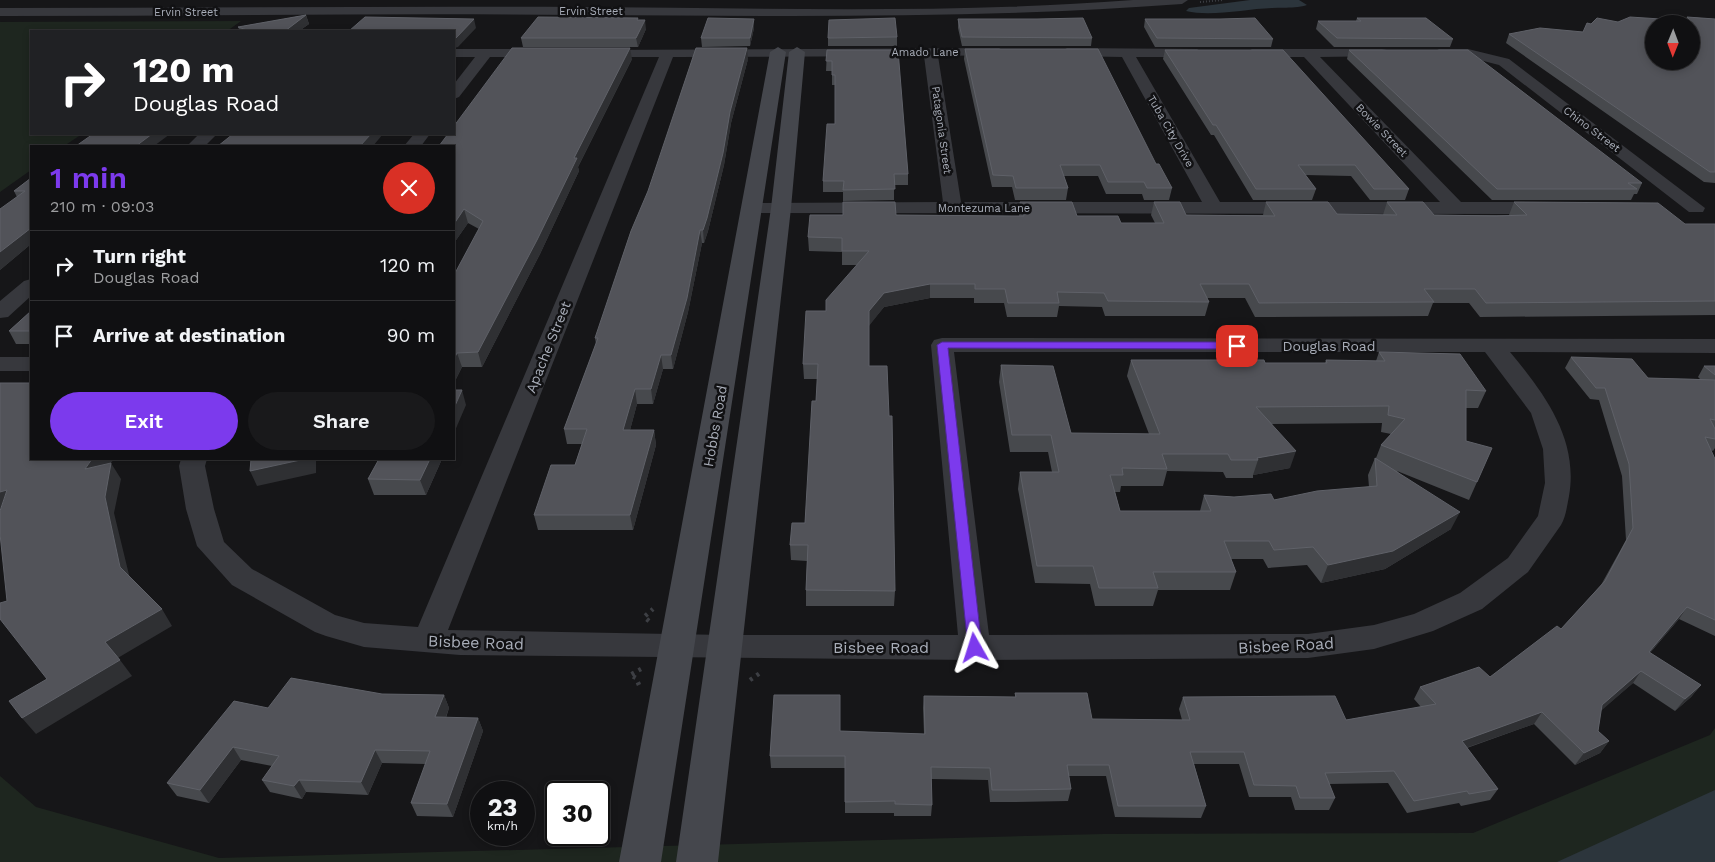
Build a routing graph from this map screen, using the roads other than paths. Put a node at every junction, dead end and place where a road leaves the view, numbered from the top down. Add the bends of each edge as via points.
1 (1044, 0) edge
2 (1182, 0) edge
3 (518, 1) edge
4 (0, 2) edge
5 (804, 11) edge
6 (0, 12) edge
7 (786, 37) junction
8 (930, 52) junction
9 (1009, 52) edge
10 (1058, 52) edge
11 (1126, 52) junction
12 (1212, 52) edge
13 (455, 53) edge
14 (486, 53) junction
15 (553, 53) edge
16 (582, 53) edge
17 (668, 53) junction
18 (1241, 53) edge
19 (1308, 53) junction
20 (1398, 53) edge
21 (1428, 53) edge
22 (455, 93) edge
23 (209, 135) edge
24 (421, 135) edge
25 (196, 145) edge
26 (413, 145) edge
27 (752, 207) junction
28 (782, 208) junction
29 (953, 208) junction
30 (1456, 208) junction
31 (1562, 208) edge
32 (1668, 208) edge
33 (1215, 209) junction
34 (30, 286) edge
35 (0, 312) edge
36 (1492, 346) junction
37 (1715, 346) edge
38 (0, 364) edge
39 (30, 364) edge
40 (194, 460) edge
41 (428, 641) junction
42 (677, 646) junction
43 (725, 647) junction
44 (975, 648) junction
45 (640, 862) edge
46 (697, 862) edge

1 - 5 street, Ervin Street
2 - 5 street, Ervin Street via 996,12
3 - 4 street, Ervin Street
3 - 5 street, Ervin Street
5 - 7 street
6 - 7 street, Ervin Street
7 - 8 street, Amado Lane
7 - 17 street, Amado Lane
7 - 27 street, Hobbs Road
7 - 28 street
8 - 9 street, Amado Lane
8 - 29 street, Patagonia Street
10 - 11 street
11 - 12 street
11 - 33 street, Tuba City Drive
13 - 14 street
14 - 15 street
14 - 22 street
16 - 17 street, Amado Lane
17 - 41 street, Apache Street
18 - 19 street
19 - 20 street
19 - 30 street, Bowie Street
21 - 32 street, Chino Street via 1485,55 1504,62 1696,208
23 - 25 street
24 - 26 street
27 - 28 street, Montezuma Lane
27 - 42 street, Hobbs Road
28 - 29 street, Montezuma Lane
28 - 43 street
29 - 33 street, Montezuma Lane
30 - 31 street, Montezuma Lane
30 - 33 street, Montezuma Lane
34 - 35 street
36 - 37 street, Douglas Road
36 - 44 street, Bisbee Road via 1543,413 1556,449 1558,483 1551,518 1518,565 1471,601 1422,623 1374,638 1308,646
36 - 44 street, Douglas Road via 942,345
38 - 39 street
40 - 41 street, Bisbee Road via 198,501 212,546 242,577 326,624 364,635
41 - 42 street, Bisbee Road
42 - 43 street, Bisbee Road
42 - 45 street, Hobbs Road
43 - 44 street, Bisbee Road
43 - 46 street

